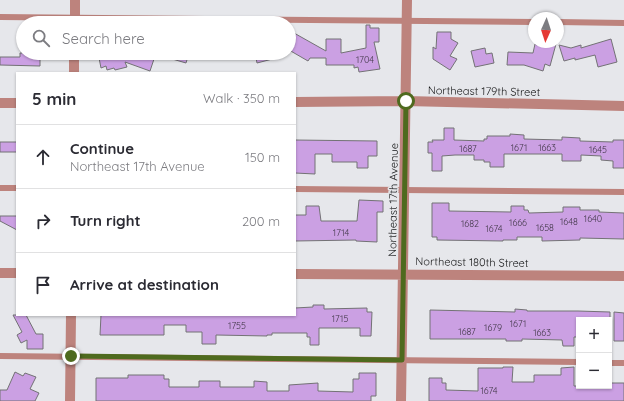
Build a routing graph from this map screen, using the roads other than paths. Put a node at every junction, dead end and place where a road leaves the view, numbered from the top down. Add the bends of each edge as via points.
1 (75, 0) edge
2 (407, 0) edge
3 (75, 16) edge
4 (0, 17) edge
5 (16, 18) edge
6 (296, 20) edge
7 (407, 20) junction
8 (528, 22) edge
9 (564, 22) edge
10 (624, 23) edge
11 (74, 60) edge
12 (74, 72) edge
13 (406, 101) junction
14 (296, 102) edge
15 (0, 103) edge
16 (16, 103) edge
17 (624, 106) edge
18 (0, 188) edge
19 (16, 188) edge
20 (296, 189) edge
21 (405, 190) junction
22 (624, 192) edge
23 (0, 273) edge
24 (16, 273) edge
25 (296, 274) edge
26 (404, 274) junction
27 (624, 276) edge
28 (71, 316) edge
29 (0, 356) edge
30 (71, 356) junction
31 (402, 360) junction
32 (576, 362) edge
33 (612, 363) edge
34 (624, 363) edge
35 (70, 401) edge
36 (401, 401) edge

1 - 3 street
2 - 7 street, Northeast 17th Avenue
4 - 5 lane
6 - 7 lane
7 - 8 lane
7 - 13 street, Northeast 17th Avenue
9 - 10 lane
11 - 12 street
13 - 14 street, Northeast 179th Street
13 - 17 street, Northeast 179th Street
13 - 21 street, Northeast 17th Avenue
15 - 16 street
18 - 19 lane
20 - 21 lane
21 - 22 lane
21 - 26 street, Northeast 17th Avenue
23 - 24 street
25 - 26 street, Northeast 180th Street
26 - 27 street, Northeast 180th Street
26 - 31 street, Northeast 17th Avenue
28 - 30 street
29 - 30 lane
30 - 31 lane
30 - 35 street
31 - 32 lane
31 - 36 street, Northeast 17th Avenue
33 - 34 lane

